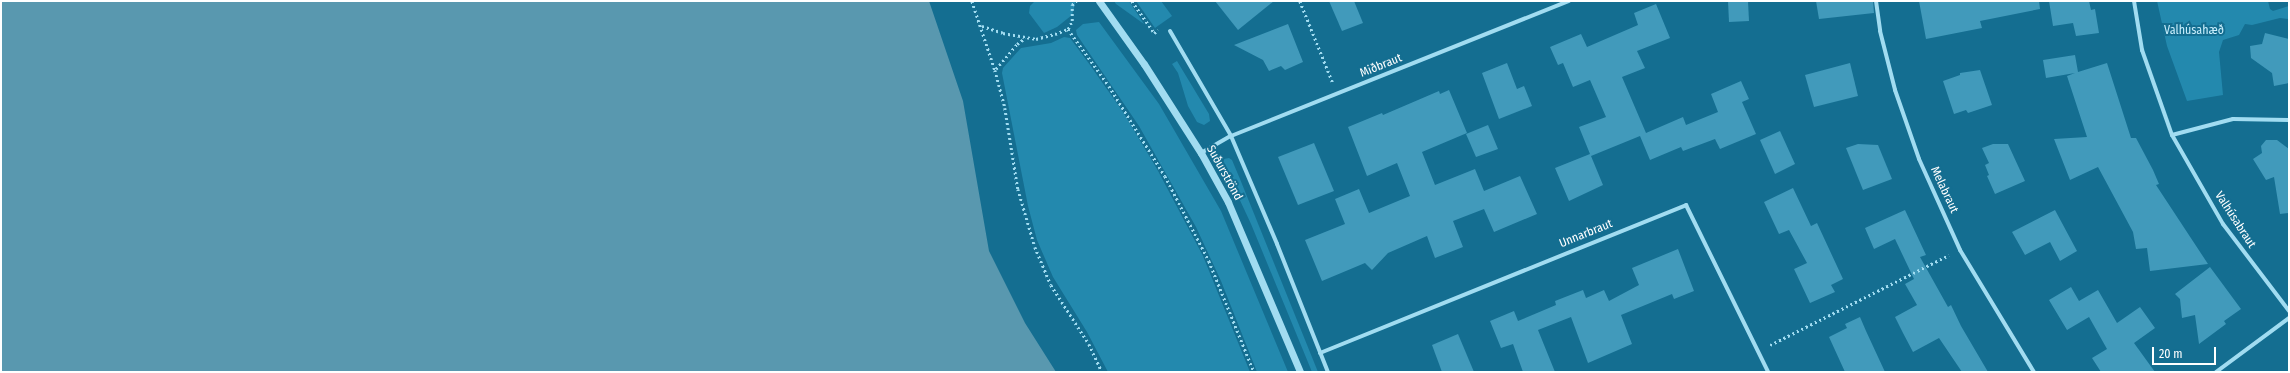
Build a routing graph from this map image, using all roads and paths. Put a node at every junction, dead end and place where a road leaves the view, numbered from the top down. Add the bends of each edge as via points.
1 (972, 1) edge
2 (1076, 1) edge
3 (1098, 1) edge
4 (1132, 1) edge
5 (1300, 1) edge
6 (1569, 1) edge
7 (1876, 1) edge
8 (2134, 1) edge
9 (982, 26) junction
10 (1068, 29) junction
11 (1170, 31) joint
12 (1026, 38) junction
13 (995, 70) junction
14 (1338, 94) junction
15 (2289, 120) edge
16 (2172, 135) junction
17 (1231, 136) junction
18 (1201, 153) junction
19 (1960, 250) junction
20 (2289, 311) edge
21 (2289, 318) edge
22 (1758, 351) junction
23 (1320, 353) junction
24 (1102, 372) edge
25 (1254, 372) edge
26 (1300, 372) edge
27 (1328, 372) edge
28 (1768, 372) edge
29 (2034, 372) edge
30 (2216, 372) edge

1 - 9 path
2 - 10 path via 1072,5 1072,21
3 - 18 street, Suðurströnd via 1144,64
4 - 11 path via 1154,33 1164,26
5 - 14 path
6 - 14 street, Miðbraut
7 - 19 street, Melabraut via 1880,31 1895,90 1918,158
8 - 16 street, Valhúsabraut via 2142,50
9 - 12 path
9 - 13 path
10 - 12 path via 1036,39
10 - 25 path via 1137,130 1172,188 1209,261
11 - 17 street
12 - 13 path via 1017,44
13 - 24 path via 1005,108 1018,189 1035,247 1051,285 1089,344
14 - 17 street, Miðbraut
15 - 16 street via 2233,119
16 - 20 street, Valhúsabraut via 2223,224
17 - 18 street, Miðbraut
17 - 23 street
18 - 26 street, Suðurströnd via 1228,202
19 - 22 path
19 - 29 street, Melabraut
21 - 30 street
22 - 23 street, Unnarbraut via 1686,205
22 - 28 street, Unnarbraut
23 - 27 street

